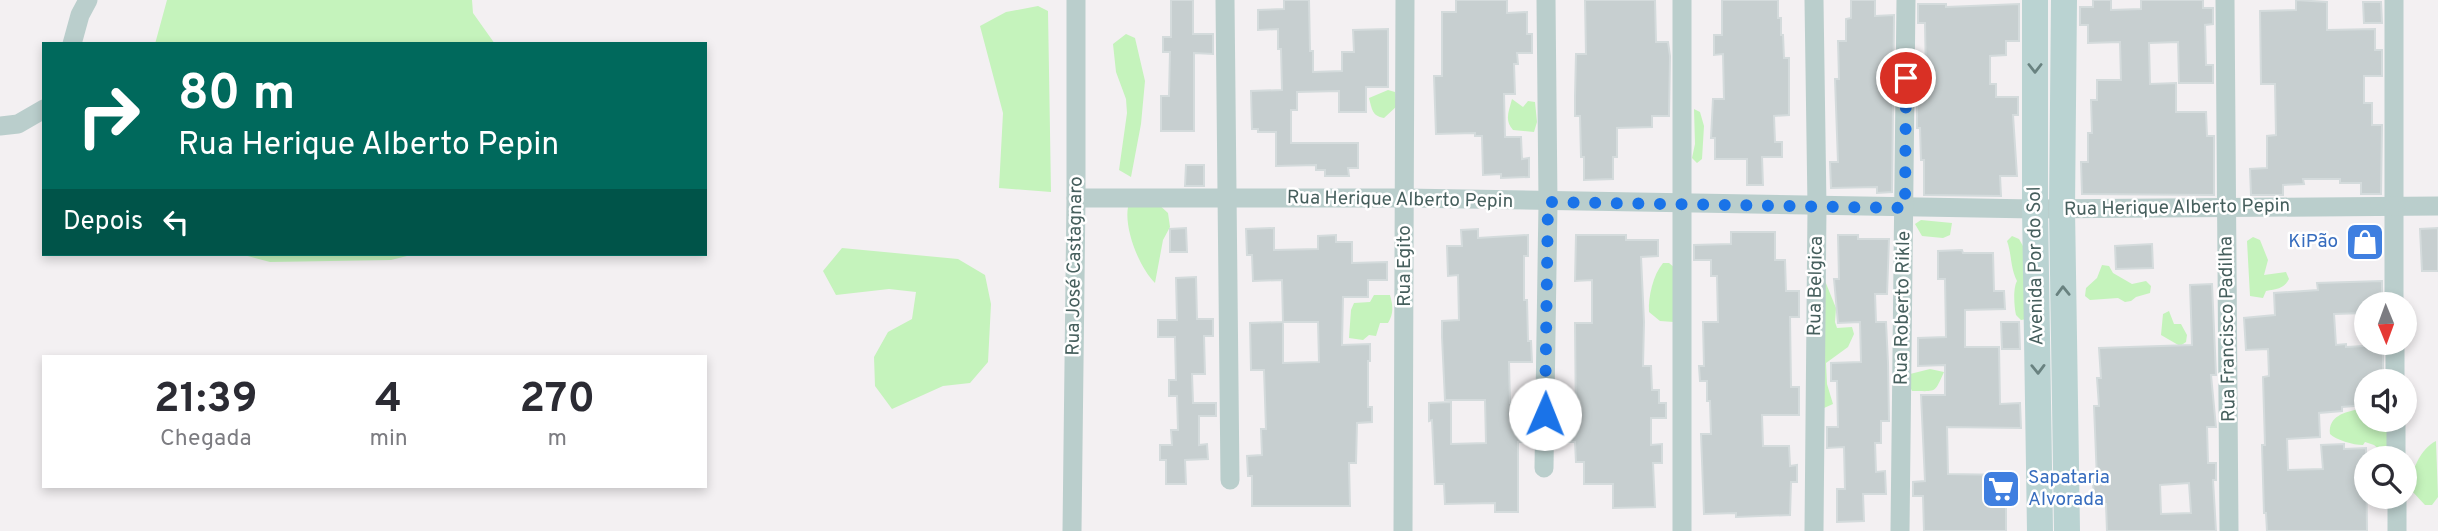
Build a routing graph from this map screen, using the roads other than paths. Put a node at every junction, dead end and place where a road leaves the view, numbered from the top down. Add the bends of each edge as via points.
1 (88, 0) edge
2 (1076, 0) edge
3 (1225, 0) edge
4 (1405, 0) edge
5 (1546, 0) edge
6 (1682, 0) edge
7 (1814, 0) edge
8 (1906, 0) edge
9 (2035, 0) edge
10 (2064, 0) edge
11 (2225, 0) edge
12 (2394, 0) edge
13 (73, 42) edge
14 (42, 110) edge
15 (0, 125) edge
16 (1076, 198) junction
17 (1405, 198) junction
18 (1226, 199) junction
19 (1548, 202) junction
20 (1683, 204) junction
21 (2393, 205) junction
22 (2438, 206) edge
23 (1817, 207) junction
24 (1905, 208) junction
25 (2226, 208) junction
26 (2035, 209) junction
27 (2062, 209) junction
28 (2394, 292) edge
29 (1544, 468) dead end
30 (1230, 480) dead end
31 (2397, 509) edge
32 (1072, 531) edge
33 (1403, 531) edge
34 (1682, 531) edge
35 (1814, 531) edge
36 (1900, 531) edge
37 (2040, 531) edge
38 (2067, 531) edge
39 (2230, 531) edge
40 (2397, 531) edge

1 - 13 street
2 - 16 street, Rua José Castagnaro
3 - 18 street
4 - 17 street, Rua Egito
5 - 19 street
6 - 20 street
7 - 23 street, Rua Belgica
8 - 24 street, Rua Roberto Rikle
9 -> 26 street, Avenida Por do Sol
10 - 27 street, Avenida Por do Sol
11 - 25 street, Rua Francisco Padilha
12 - 21 street
14 - 15 street via 18,124
16 - 18 street, Rua Herique Alberto Pepin
16 - 32 street, Rua José Castagnaro
17 - 18 street, Rua Herique Alberto Pepin
17 - 19 street, Rua Herique Alberto Pepin
17 - 33 street, Rua Egito
18 - 30 street
19 - 20 street, Rua Herique Alberto Pepin
19 - 29 street
20 - 23 street, Rua Herique Alberto Pepin
20 - 34 street
21 - 22 street, Rua Herique Alberto Pepin
21 - 25 street, Rua Herique Alberto Pepin
21 - 28 street
23 - 24 street, Rua Herique Alberto Pepin
23 - 35 street, Rua Belgica
24 - 26 street, Rua Herique Alberto Pepin
24 - 36 street, Rua Roberto Rikle
25 - 27 street, Rua Herique Alberto Pepin
25 - 39 street, Rua Francisco Padilha
26 - 27 street, Rua Herique Alberto Pepin
26 -> 37 street, Avenida Por do Sol
38 -> 27 street, Avenida Por do Sol
31 - 40 street

